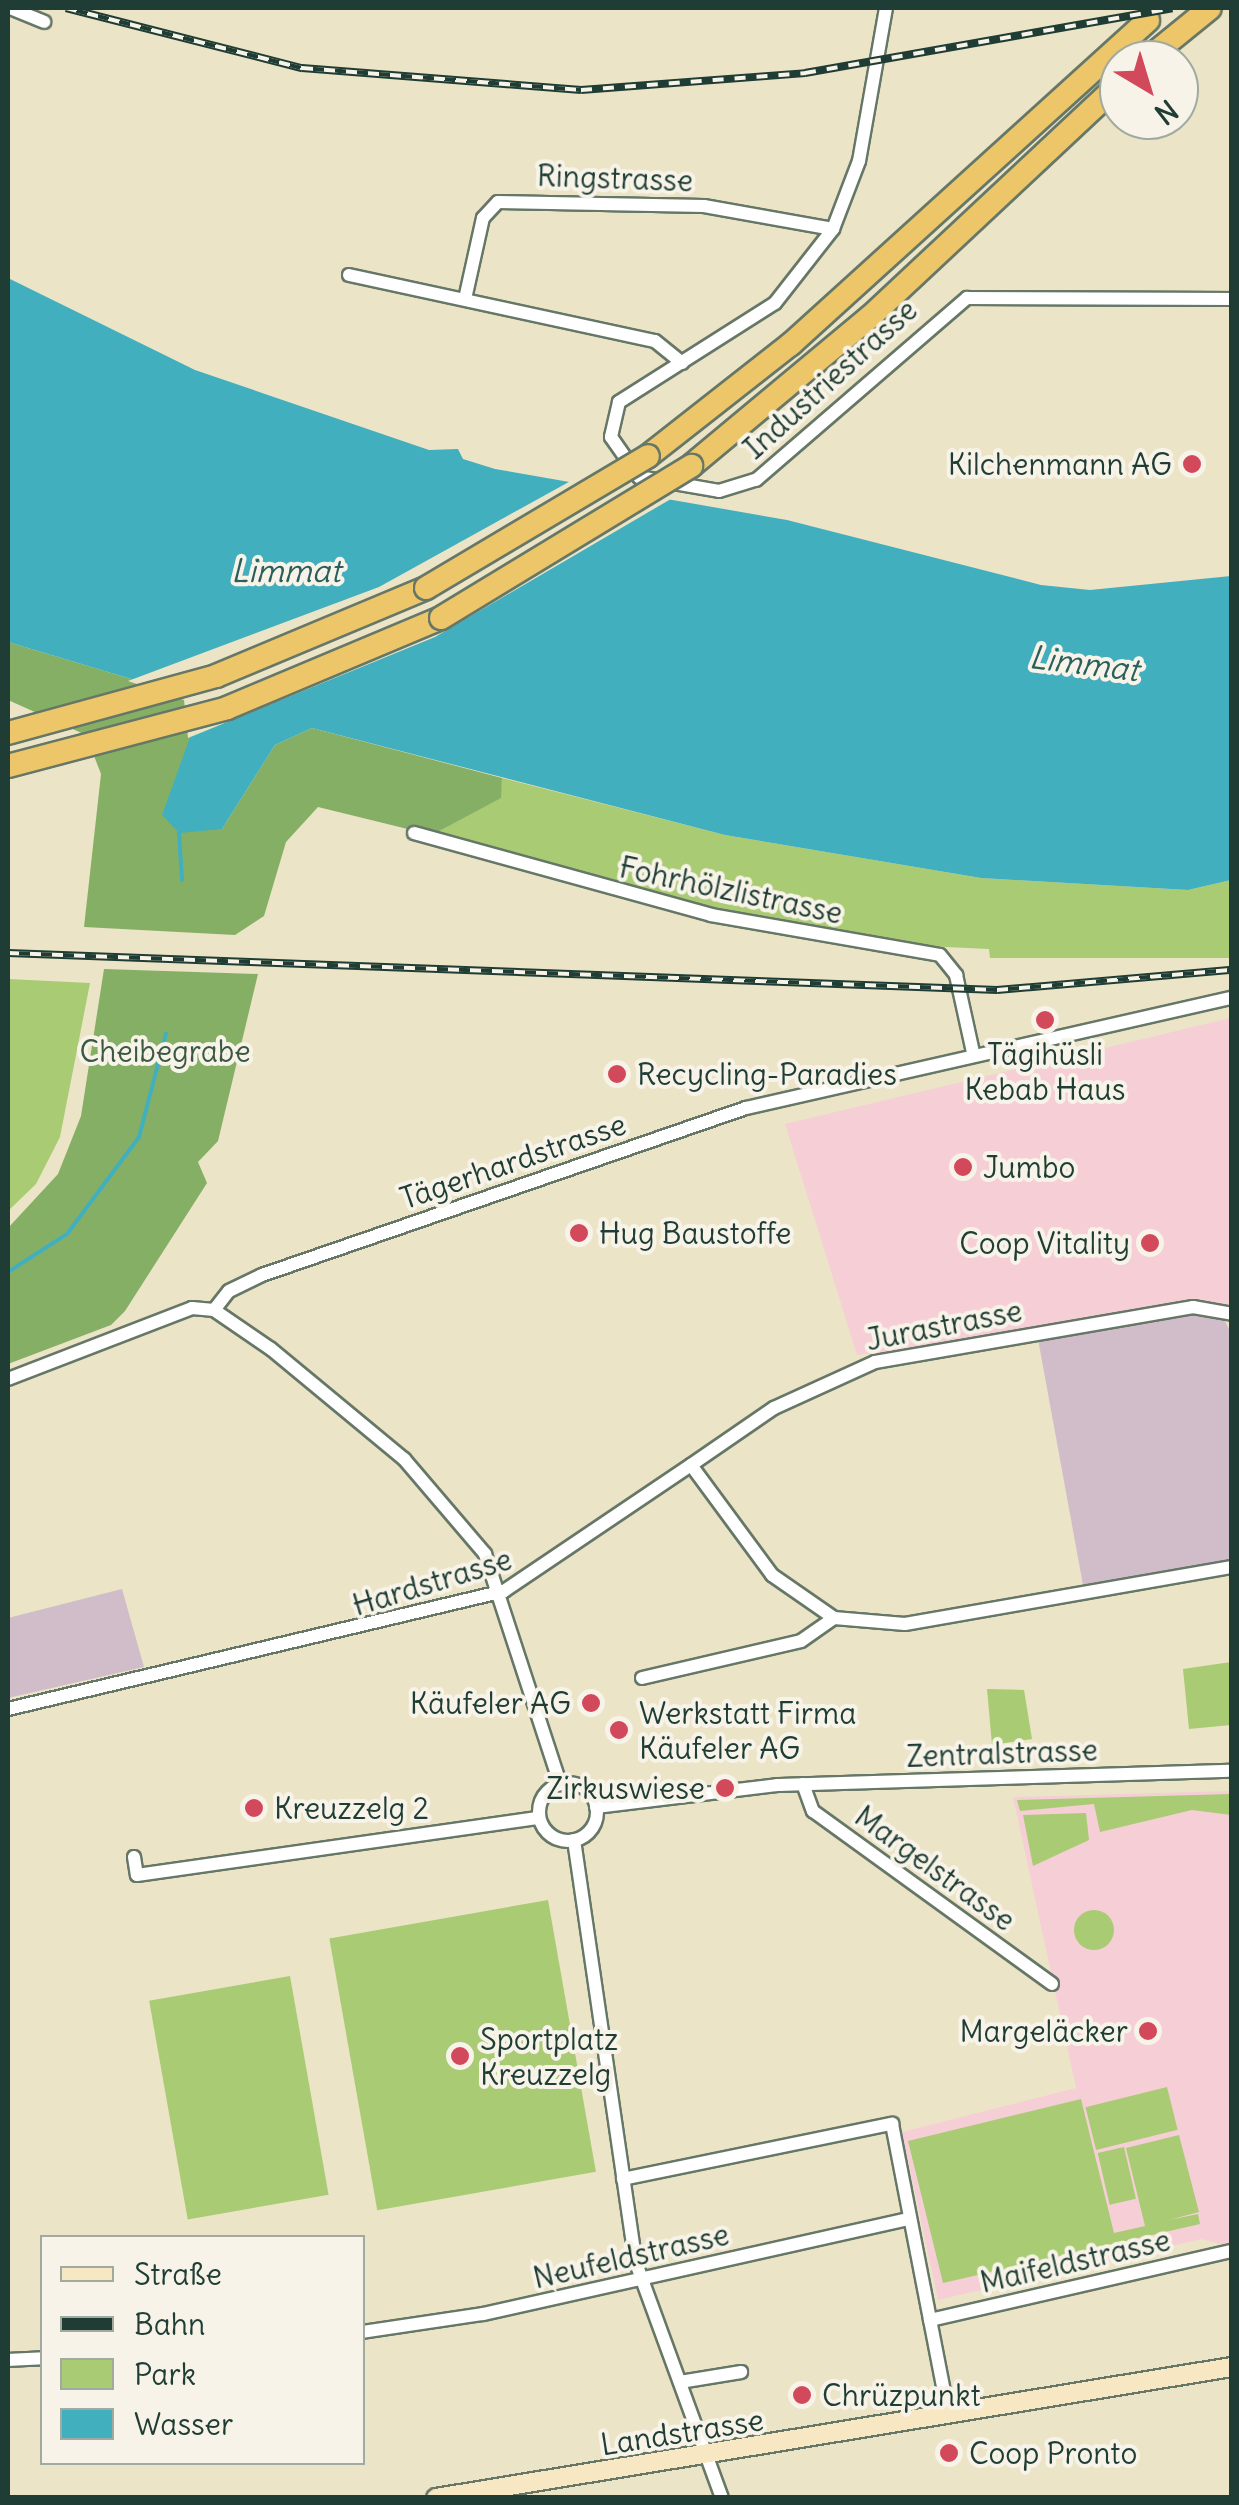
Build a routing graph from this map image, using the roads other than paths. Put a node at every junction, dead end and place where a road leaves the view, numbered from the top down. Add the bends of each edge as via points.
1 (10, 8) edge
2 (886, 8) edge
3 (1210, 8) edge
4 (1148, 20) dead end
5 (44, 22) dead end
6 (1171, 40) edge
7 (1099, 103) edge
8 (833, 229) junction
9 (348, 275) dead end
10 (465, 299) junction
11 (1232, 299) edge
12 (682, 363) junction
13 (644, 466) junction
14 (8, 732) edge
15 (8, 766) edge
16 (414, 832) dead end
17 (1232, 998) edge
18 (973, 1052) junction
19 (214, 1310) junction
20 (1232, 1314) edge
21 (8, 1378) edge
22 (691, 1465) junction
23 (1232, 1566) edge
24 (504, 1591) junction
25 (834, 1618) junction
26 (642, 1678) dead end
27 (8, 1708) edge
28 (1232, 1771) edge
29 (560, 1784) junction
30 (803, 1784) junction
31 (596, 1807) junction
32 (540, 1818) junction
33 (574, 1840) junction
34 (134, 1857) dead end
35 (1052, 1984) dead end
36 (623, 2179) junction
37 (909, 2219) junction
38 (1232, 2251) edge
39 (641, 2280) junction
40 (930, 2320) junction
41 (365, 2331) edge
42 (40, 2358) edge
43 (8, 2360) edge
44 (1232, 2367) edge
45 (741, 2372) dead end
46 (680, 2382) junction
47 (948, 2414) junction
48 (712, 2455) junction
49 (436, 2498) edge
50 (722, 2498) edge

1 - 5 street
2 - 8 street via 858,161
3 - 6 highway
4 - 13 highway via 806,331
7 - 15 highway, bridge via 812,368 691,466 441,618 183,722
8 - 10 street, Ringstrasse via 704,206 498,202 483,218
8 - 12 street via 775,303
9 - 10 street
10 - 12 street via 667,345
11 - 13 street, Industriestrasse via 966,298 756,480 719,490
12 - 13 street via 630,392 613,414 613,445
13 - 14 highway, bridge via 410,597 131,703
16 - 18 street, Fohrhölzlistrasse via 711,915 940,955 956,975
17 - 18 street, Tägerhardstrasse
18 - 19 street, Tägerhardstrasse via 673,1132 262,1275 229,1290
19 - 21 street via 164,1317
19 - 24 street via 404,1459 454,1511
20 - 22 street, Jurastrasse via 1194,1307 875,1362 774,1408
22 - 24 street, Hardstrasse
22 - 25 street via 772,1575
23 - 25 street via 904,1624
24 - 27 street, Hardstrasse
24 - 29 street
25 - 26 street via 802,1641
28 - 30 street, Zentralstrasse
29 - 31 street via 583,1788
29 - 32 street via 543,1797
30 - 31 street, Zentralstrasse
30 - 35 street, Margelstrasse via 813,1810
31 - 33 street via 594,1824
32 - 33 street via 548,1834
32 - 34 street via 137,1875
33 - 36 street
36 - 37 street via 892,2124
36 - 39 street
37 - 39 street, Neufeldstrasse
37 - 40 street
38 - 40 street, Maifeldstrasse
39 - 41 street, Neufeldstrasse
39 - 46 street
40 - 47 street
42 - 43 street
44 - 47 main road, Landstrasse
45 - 46 street
46 - 48 street
47 - 48 main road, Landstrasse
48 - 49 main road, Landstrasse
48 - 50 street

